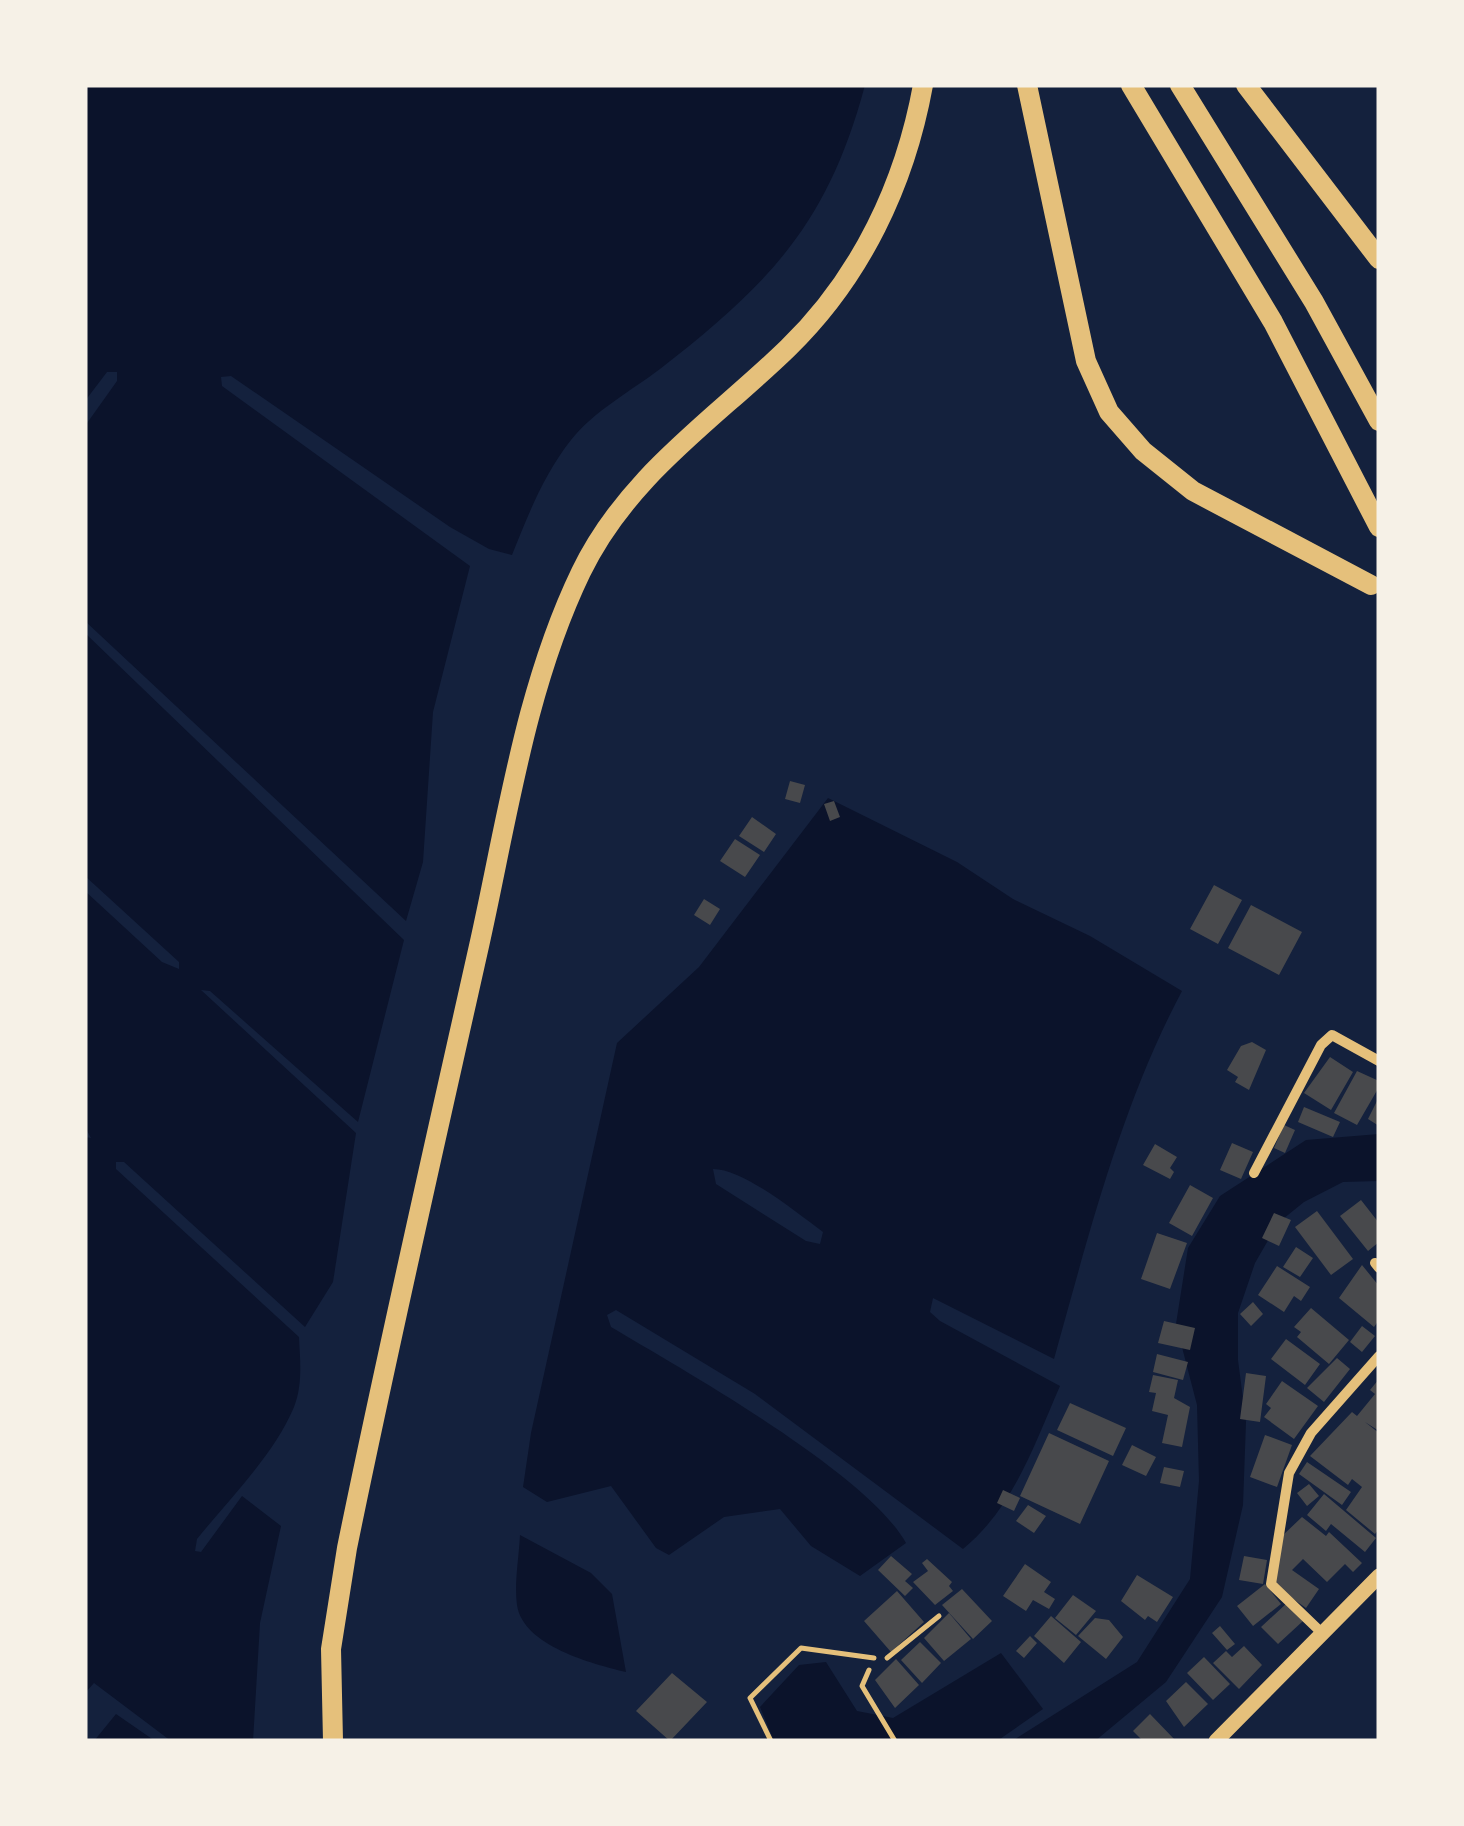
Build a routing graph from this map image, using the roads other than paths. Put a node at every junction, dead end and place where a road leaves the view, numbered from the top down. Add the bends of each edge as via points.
1 (923, 85) edge
2 (1027, 85) edge
3 (1131, 85) edge
4 (1180, 85) edge
5 (1246, 85) edge
6 (1379, 259) edge
7 (1379, 421) edge
8 (1379, 527) edge
9 (1370, 585) dead end
10 (1379, 1062) edge
11 (1254, 1173) dead end
12 (1379, 1356) edge
13 (1379, 1576) edge
14 (1322, 1634) junction
15 (874, 1658) dead end
16 (334, 1741) edge
17 (771, 1741) edge
18 (1216, 1741) edge

1 - 16 highway via 897,181 851,271 788,348 664,457 618,512 584,566 551,642 347,1548 331,1649
2 - 9 highway via 1086,361 1110,412 1143,451 1193,490
3 - 8 highway via 1273,322
4 - 7 highway
5 - 6 highway
10 - 11 street via 1332,1035
12 - 14 street via 1311,1433 1289,1473 1271,1584
13 - 14 main road
14 - 18 main road
15 - 17 lane via 802,1648 750,1698

